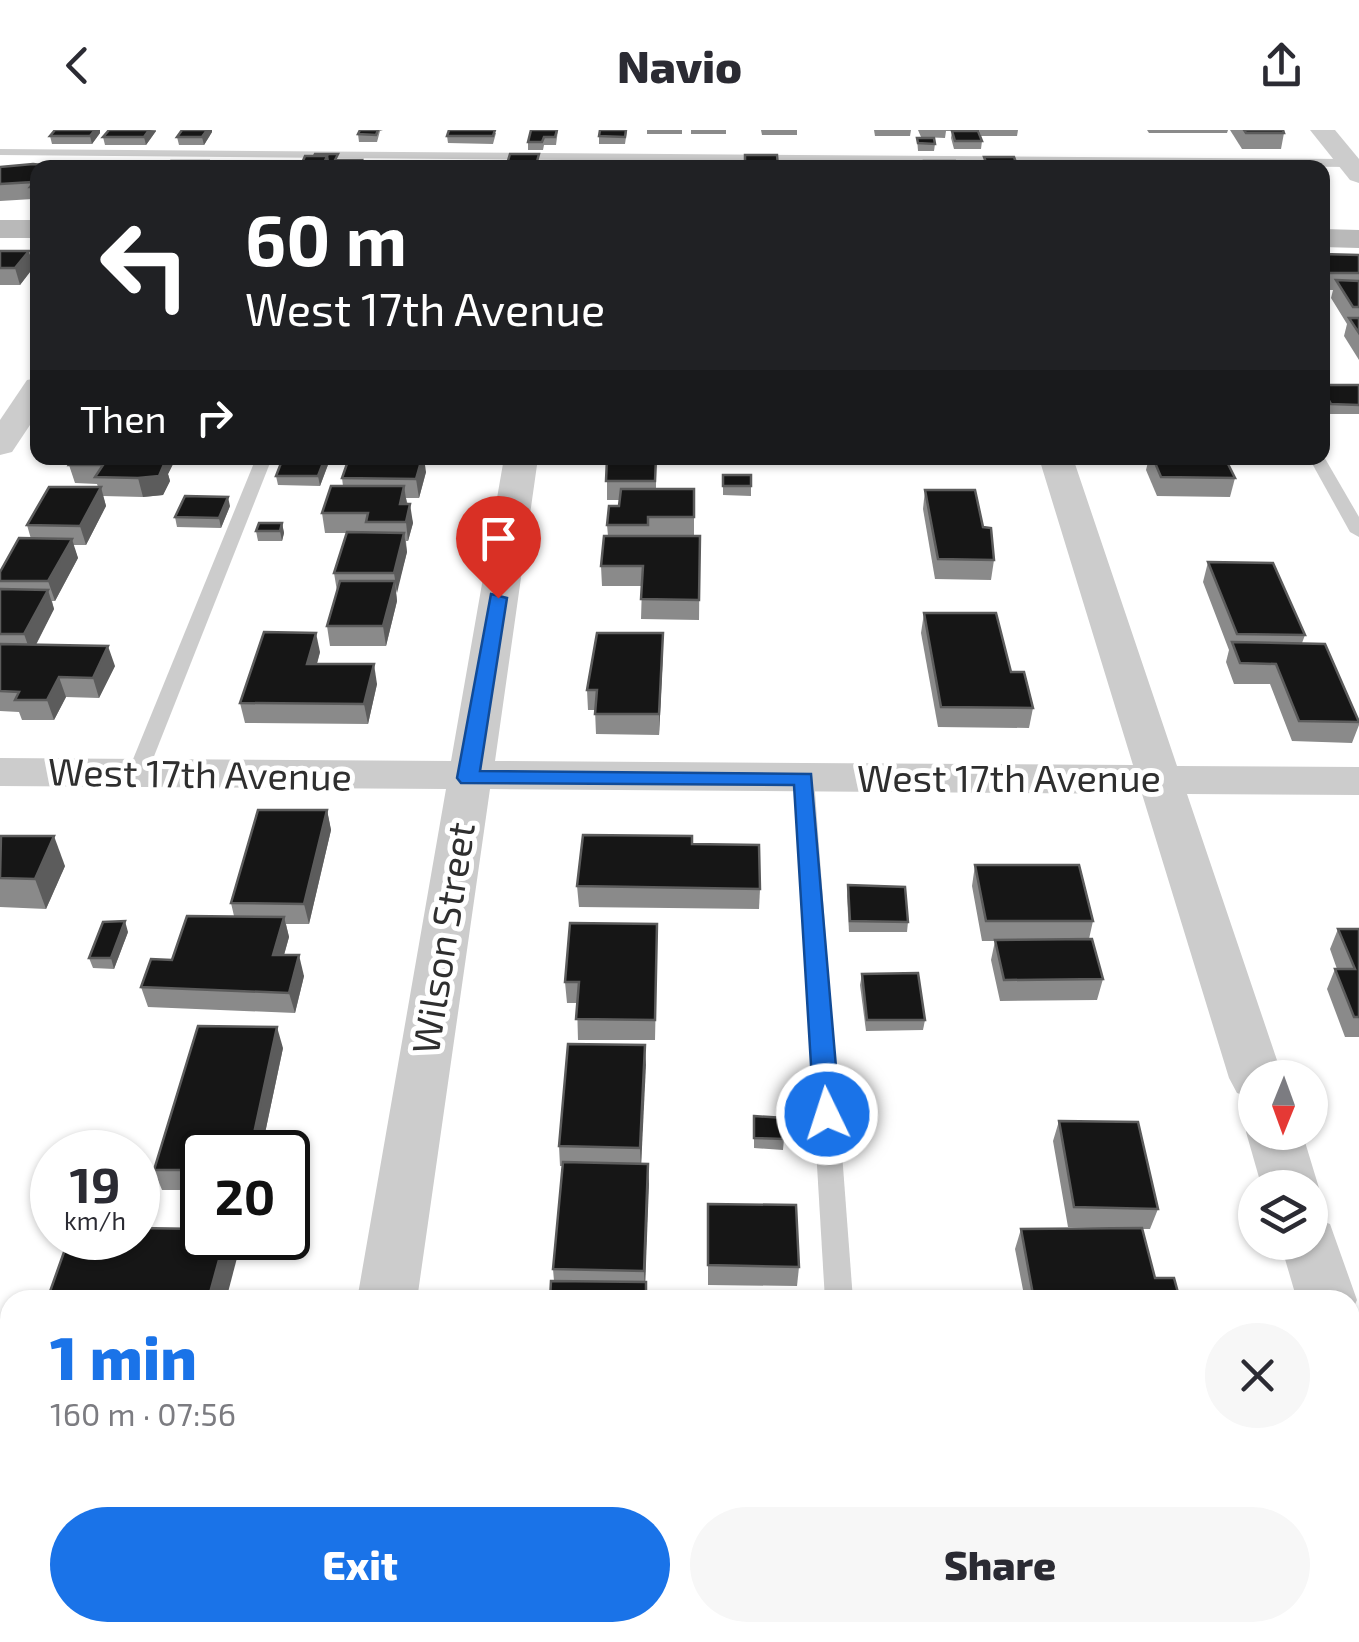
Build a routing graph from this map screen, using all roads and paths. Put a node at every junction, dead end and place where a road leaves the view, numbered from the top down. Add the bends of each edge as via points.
1 (1322, 130) edge
2 (0, 152) edge
3 (602, 160) edge
4 (1354, 170) edge
5 (0, 229) edge
6 (30, 229) edge
7 (1330, 238) edge
8 (1359, 238) edge
9 (30, 399) edge
10 (0, 445) edge
11 (261, 465) edge
12 (520, 465) edge
13 (1058, 465) edge
14 (1321, 465) edge
15 (1359, 532) edge
16 (0, 772) edge
17 (137, 774) junction
18 (468, 778) junction
19 (804, 778) junction
20 (1161, 779) junction
21 (1359, 781) edge
22 (1250, 1060) edge
23 (1315, 1260) edge
24 (390, 1290) edge
25 (839, 1290) edge
26 (1325, 1290) edge

1 - 4 street
2 - 3 lane
5 - 6 street
7 - 8 street
9 - 10 street
11 - 17 lane
12 - 18 street, Wilson Street
13 - 20 street
14 - 15 lane
16 - 17 street, West 17th Avenue
17 - 18 street, West 17th Avenue
18 - 19 street, West 17th Avenue
18 - 24 street, Wilson Street
19 - 20 street, West 17th Avenue
19 - 25 lane
20 - 21 street, West 17th Avenue
20 - 22 street
23 - 26 street

